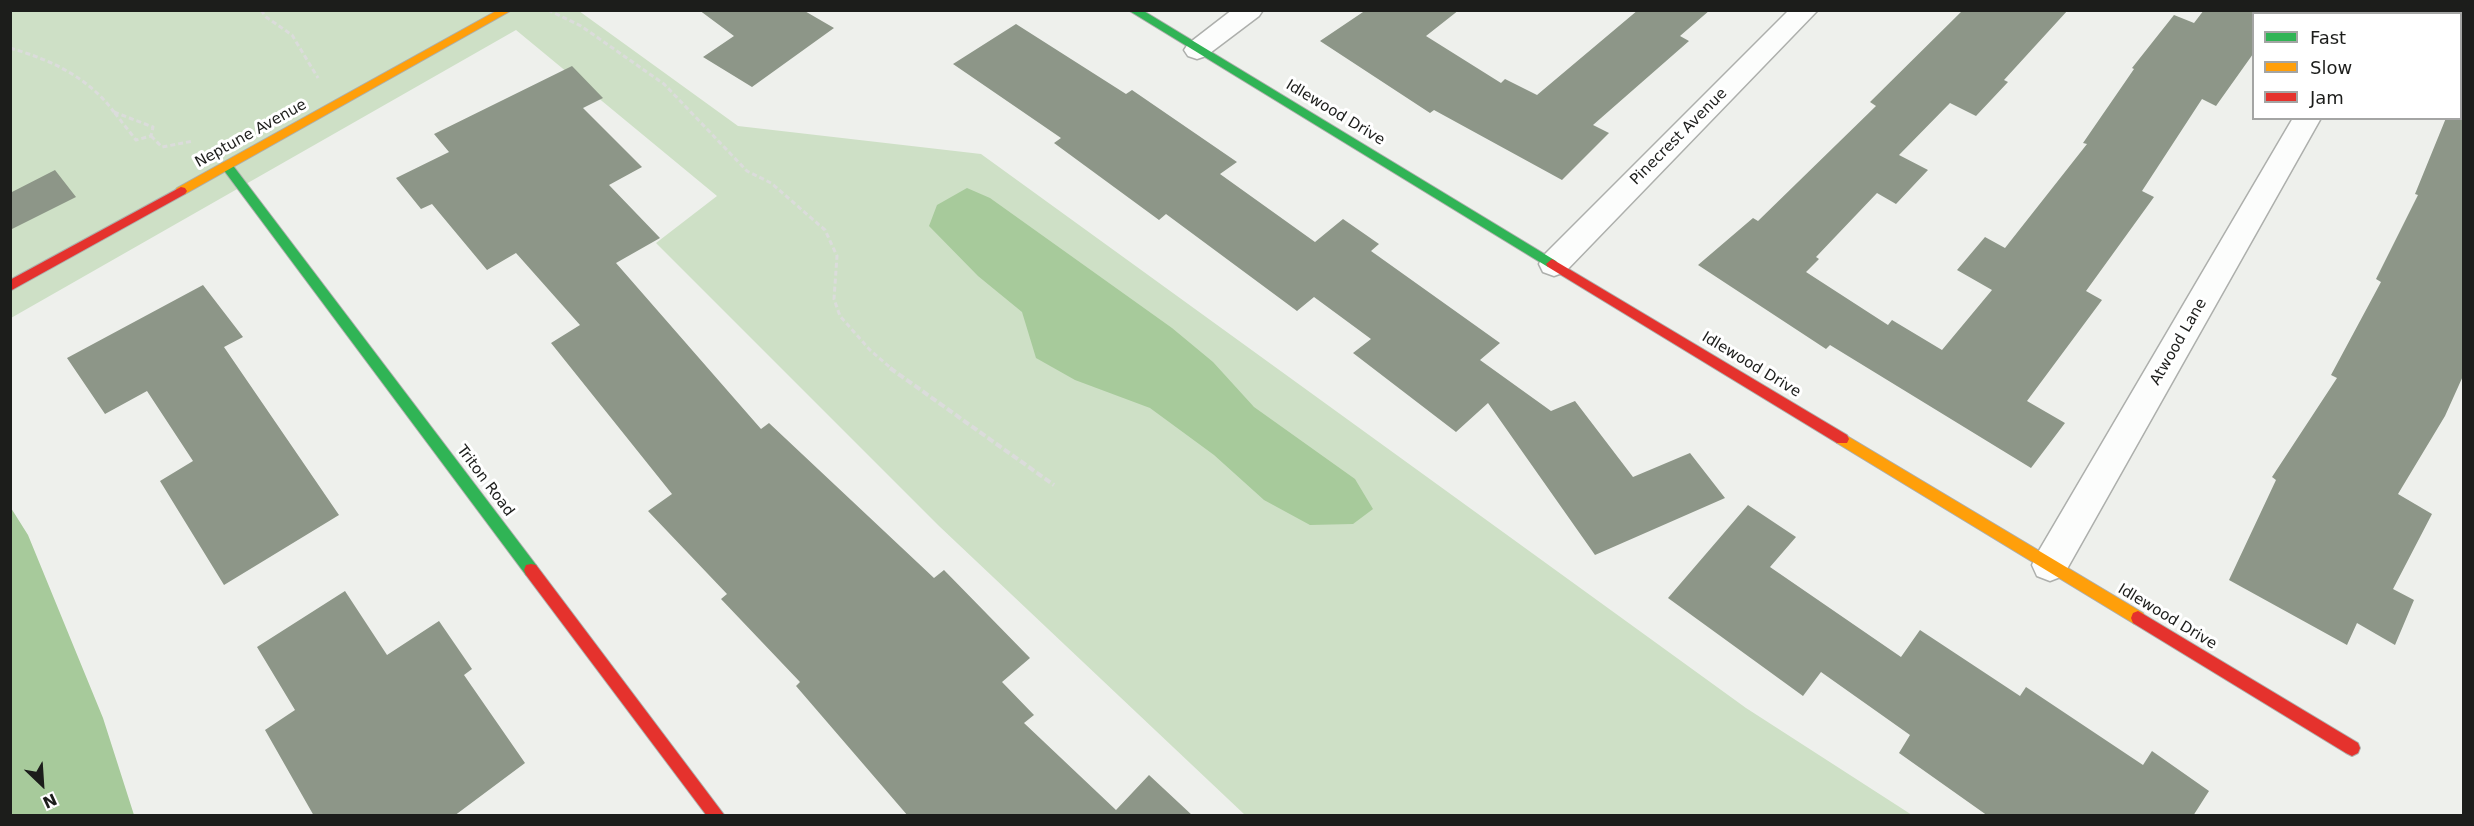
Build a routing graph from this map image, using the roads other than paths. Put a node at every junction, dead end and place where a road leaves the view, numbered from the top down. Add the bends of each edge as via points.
1 (507, 10) edge
2 (1133, 10) edge
3 (1250, 10) edge
4 (1805, 10) edge
5 (1197, 50) junction
6 (2306, 120) edge
7 (227, 166) junction
8 (1554, 264) junction
9 (10, 286) edge
10 (2050, 565) junction
11 (2352, 748) dead end
12 (717, 816) edge

1 - 7 street, Neptune Avenue
2 - 5 street, Idlewood Drive
3 - 5 street
4 - 8 street, Pinecrest Avenue
5 - 8 street, Idlewood Drive
6 - 10 street, Atwood Lane
7 - 9 street, Neptune Avenue
7 - 12 street, Triton Road
8 - 10 street, Idlewood Drive
10 - 11 street, Idlewood Drive

